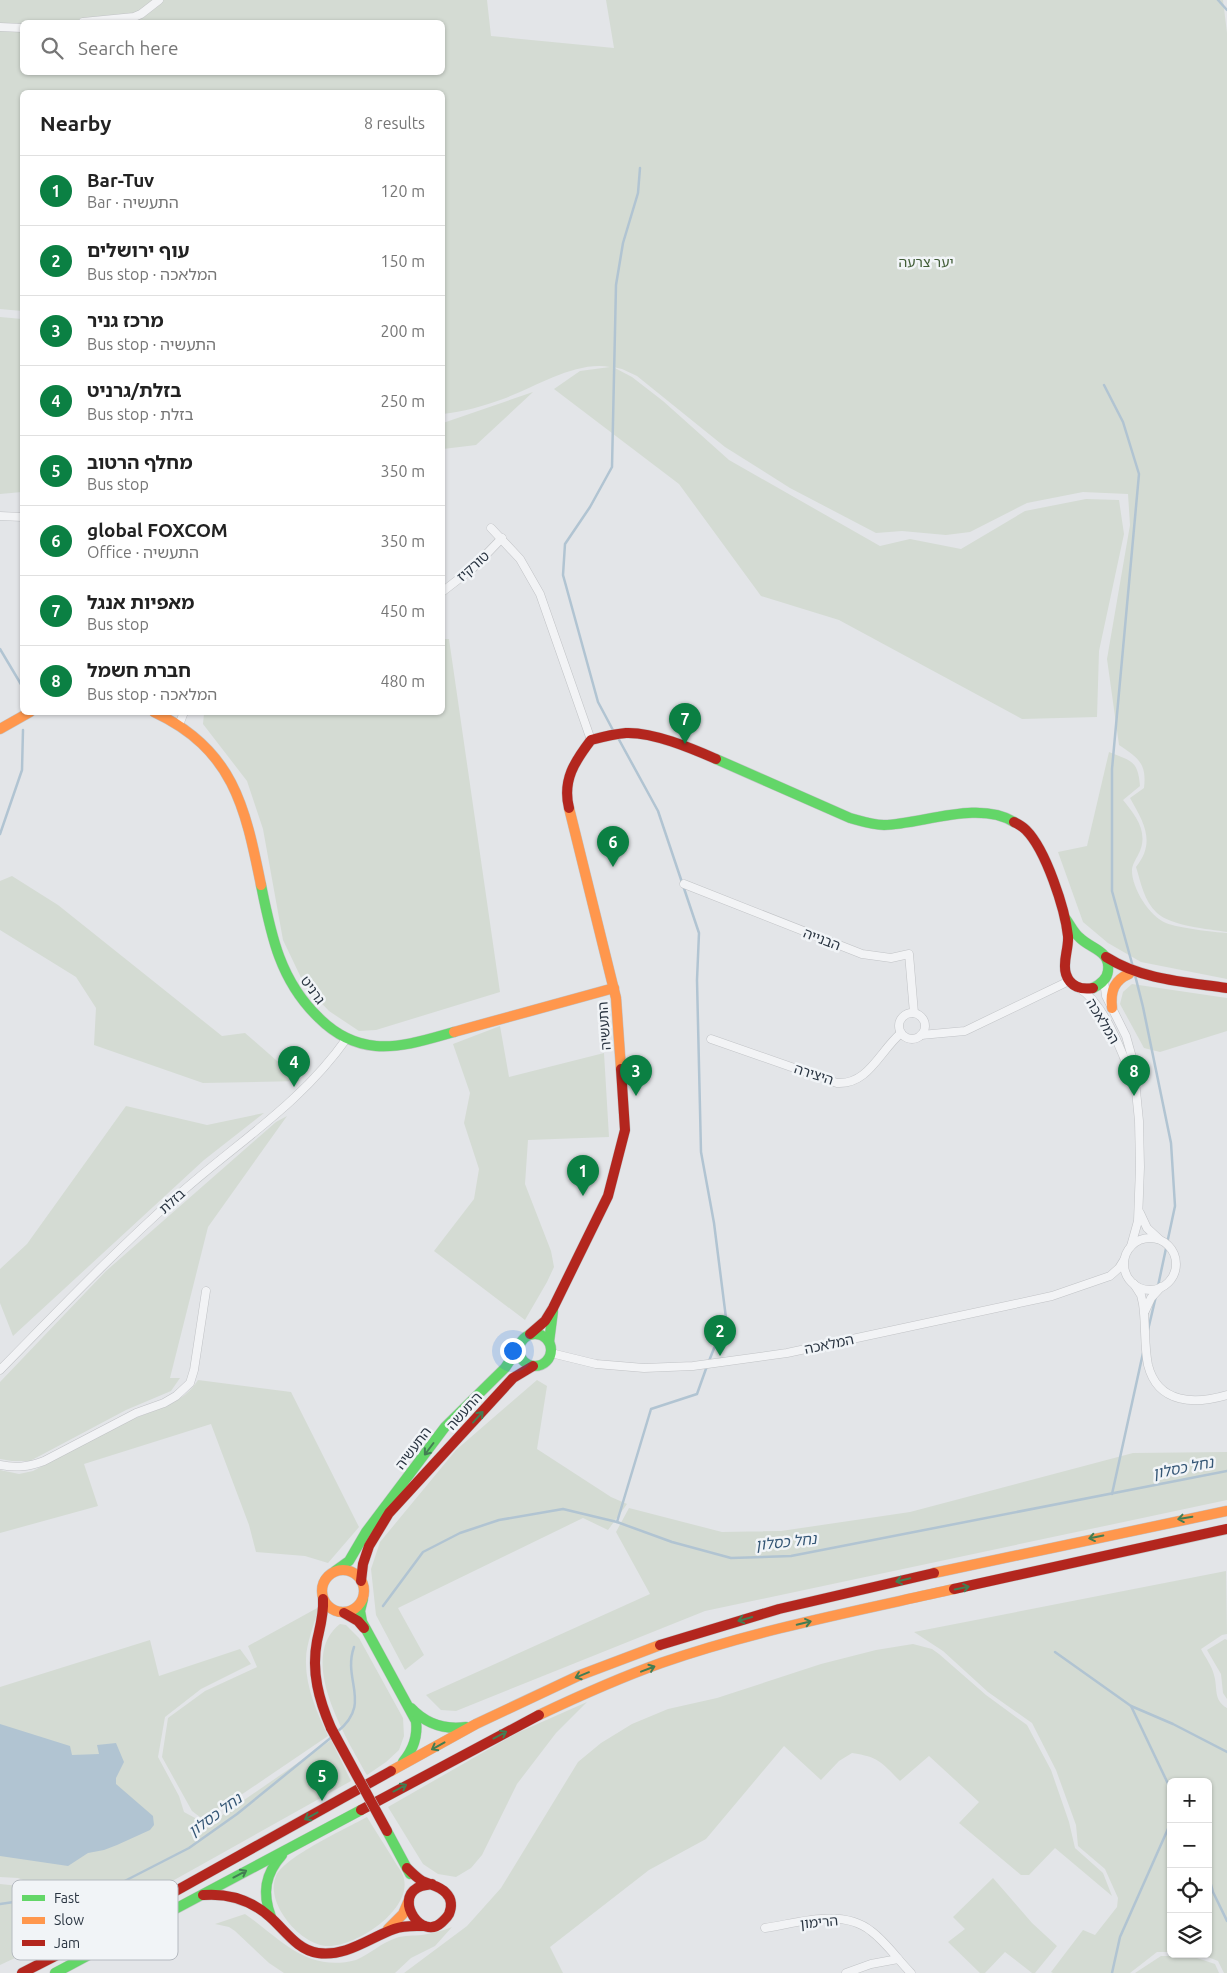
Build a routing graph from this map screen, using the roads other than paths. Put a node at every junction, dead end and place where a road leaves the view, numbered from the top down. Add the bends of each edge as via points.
1 (159, 0) edge
2 (103, 20) edge
3 (0, 27) edge
4 (20, 28) edge
5 (0, 516) edge
6 (20, 517) edge
7 (491, 528) dead end
8 (502, 538) junction
9 (445, 590) edge
10 (25, 715) edge
11 (160, 715) edge
12 (183, 715) edge
13 (179, 725) junction
14 (0, 729) edge
15 (591, 740) junction
16 (684, 884) dead end
17 (1065, 918) junction
18 (1092, 946) junction
19 (1106, 957) junction
20 (1066, 958) junction
21 (1129, 974) junction
22 (1144, 974) junction
23 (1104, 980) junction
24 (1069, 981) junction
25 (614, 988) junction
26 (1079, 988) junction
27 (1227, 988) edge
28 (1112, 1008) junction
29 (914, 1013) junction
30 (901, 1033) junction
31 (921, 1035) junction
32 (347, 1038) junction
33 (711, 1039) dead end
34 (1135, 1086) junction
35 (1139, 1210) junction
36 (1160, 1240) junction
37 (1131, 1246) junction
38 (1124, 1260) junction
39 (1103, 1279) junction
40 (1133, 1283) junction
41 (1162, 1286) junction
42 (206, 1291) dead end
43 (553, 1308) junction
44 (1144, 1315) junction
45 (530, 1334) junction
46 (549, 1342) junction
47 (519, 1347) junction
48 (551, 1353) junction
49 (533, 1366) junction
50 (0, 1370) edge
51 (1227, 1395) edge
52 (0, 1465) edge
53 (1227, 1511) edge
54 (1227, 1529) edge
55 (1227, 1539) edge
56 (1075, 1563) junction
57 (335, 1571) junction
58 (362, 1581) junction
59 (323, 1598) junction
60 (363, 1599) junction
61 (343, 1613) junction
62 (366, 1631) junction
63 (318, 1634) junction
64 (407, 1703) junction
65 (476, 1724) junction
66 (399, 1767) junction
67 (295, 1844) junction
68 (407, 1868) junction
69 (432, 1884) junction
70 (178, 1889) edge
71 (198, 1897) junction
72 (409, 1898) junction
73 (178, 1908) edge
74 (271, 1918) junction
75 (424, 1926) junction
76 (765, 1928) dead end
77 (381, 1934) junction
78 (898, 1959) junction
79 (47, 1960) edge
80 (79, 1960) edge
81 (22, 1973) edge
82 (55, 1973) edge
83 (846, 1973) edge
84 (911, 1973) edge

1 - 2 street via 134,17
3 - 4 street
5 - 6 street
7 - 8 street
8 - 9 street, טורקיז via 473,568
8 - 15 street via 526,567 540,594
10 - 14 main road
11 - 13 main road, גרניט
12 - 13 street
13 - 32 main road, גרניט via 213,755 234,788 246,818 271,930 284,971 306,1007 320,1021
15 - 17 main road via 627,733 667,741 868,823 901,824 978,812 1004,817 1026,830 1040,849
15 - 25 main road, התעשיה via 574,763 568,781 568,803
16 - 29 street, הבנייה via 862,954 891,958 909,954
17 - 18 main road via 1078,937
17 - 20 main road
18 - 19 main road
18 - 20 main road via 1079,947
19 - 22 main road
19 - 23 main road via 1108,967
20 - 24 main road via 1065,972
21 - 22 main road
21 - 23 main road
21 - 28 main road via 1119,978 1113,986
22 - 27 main road
23 - 26 main road via 1094,988
23 - 28 street, המלאכה
24 - 26 main road
24 - 31 street via 965,1031
25 - 32 main road, גרניט via 396,1046 374,1046
25 - 43 main road, התעשיה via 625,1130 608,1196
26 - 34 street, המלאכה via 1091,999 1108,1026
28 - 34 street, המלאכה via 1130,1046
29 - 30 street via 908,1013 900,1020
29 - 31 street via 925,1022
30 - 31 street via 912,1039
30 - 33 street, היצירה via 866,1073 845,1083
32 - 50 street, בזלת via 330,1062 298,1096 153,1217
34 - 35 street, המלאכה via 1140,1132
35 - 36 street, המלאכה via 1147,1228
35 - 37 street, המלאכה
36 - 37 street via 1145,1238
36 - 41 street via 1170,1248 1176,1263 1171,1278
37 - 38 street
38 - 39 street, המלאכה via 1114,1273
38 - 40 street via 1126,1273
39 - 40 street, המלאכה via 1117,1278
39 - 48 street, המלאכה via 1029,1302 749,1359 644,1368 596,1364
40 - 41 street via 1148,1289
40 - 44 street via 1142,1298
41 - 44 street via 1151,1298
42 - 52 street via 194,1370 184,1390 164,1403 136,1413 44,1461 13,1468
43 - 45 main road, התעשיה via 545,1321
43 - 46 main road, התעשיה
44 - 51 street via 1148,1365 1160,1387 1174,1397 1191,1401
45 - 46 main road via 541,1335
45 - 47 main road
46 - 48 main road
47 - 49 main road via 523,1362
47 -> 57 main road, התעשיה via 505,1368 446,1427 368,1529 349,1561
48 - 49 main road via 543,1364
58 -> 49 main road, התעשה via 362,1564 369,1546 389,1513 513,1378
53 -> 65 main road via 962,1566 779,1609 678,1638 578,1676
54 - 56 main road
55 - 56 main road
67 -> 56 main road via 530,1719 582,1694 661,1663 743,1638
57 - 58 main road via 349,1571
57 - 59 main road via 323,1582
58 - 60 main road
59 - 61 main road via 330,1608
59 - 63 main road
60 - 61 main road via 356,1608
60 - 62 main road via 360,1613
61 - 62 main road via 358,1621
61 - 63 main road via 330,1618
62 - 64 main road
63 - 68 main road, bridge via 314,1662 320,1700 331,1728
64 - 65 main road via 419,1716 438,1726 460,1728
64 - 66 main road via 416,1721 416,1739 412,1751
65 -> 66 main road
66 -> 70 main road
71 -> 67 main road
67 - 74 main road via 279,1858 266,1878 264,1893
68 - 69 main road via 418,1879
68 - 72 main road via 413,1884
69 - 72 main road via 419,1887
69 - 75 main road via 446,1892 451,1908 440,1924
71 - 73 main road
71 - 74 main road via 217,1894 238,1898
72 - 75 main road via 411,1916
72 - 77 main road via 405,1911
74 - 77 main road via 294,1942 320,1954 348,1950
75 - 77 main road via 403,1925
76 - 78 street, הרימון via 822,1920 853,1921 873,1932
78 - 83 street
78 - 84 street, הרימון
79 -> 81 main road
80 - 82 main road

